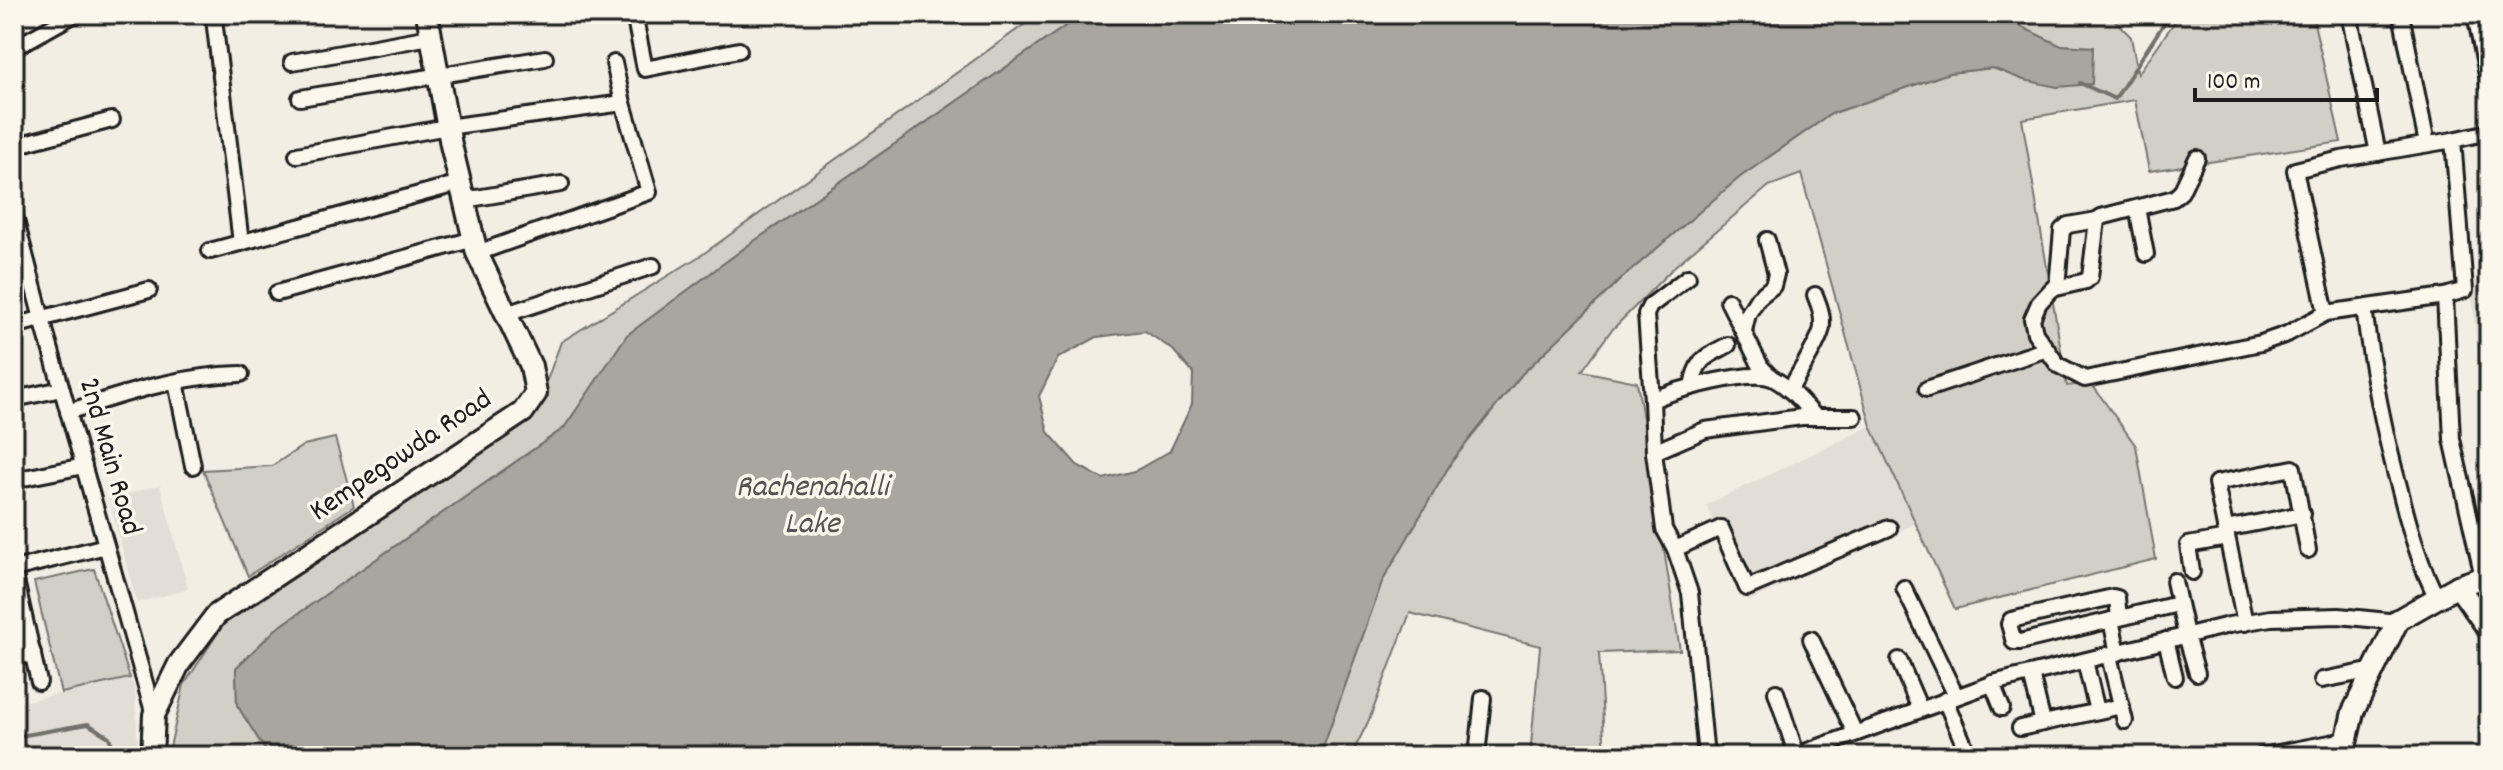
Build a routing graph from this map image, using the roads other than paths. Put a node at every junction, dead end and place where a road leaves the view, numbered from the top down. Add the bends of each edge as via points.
1 (75, 14) edge
2 (427, 14) edge
3 (634, 14) edge
4 (2349, 14) edge
5 (2401, 14) edge
6 (2475, 14) edge
7 (214, 19) dead end
8 (430, 37) junction
9 (14, 48) edge
10 (739, 50) dead end
11 (545, 58) dead end
12 (292, 62) dead end
13 (614, 63) dead end
14 (437, 74) junction
15 (2489, 85) edge
16 (300, 98) dead end
17 (623, 103) junction
18 (112, 120) dead end
19 (447, 127) junction
20 (2489, 132) edge
21 (2453, 140) junction
22 (2427, 144) junction
23 (14, 146) edge
24 (2378, 153) junction
25 (297, 155) dead end
26 (2197, 158) dead end
27 (561, 184) dead end
28 (462, 191) junction
29 (2137, 208) junction
30 (14, 213) edge
31 (2097, 220) junction
32 (1767, 240) dead end
33 (18, 242) edge
34 (241, 243) junction
35 (475, 246) junction
36 (210, 251) dead end
37 (2146, 254) dead end
38 (653, 266) dead end
39 (1688, 277) dead end
40 (2057, 287) junction
41 (149, 290) dead end
42 (277, 293) dead end
43 (1815, 295) dead end
44 (2445, 296) junction
45 (1728, 301) dead end
46 (2364, 308) junction
47 (2326, 313) junction
48 (506, 314) junction
49 (42, 319) junction
50 (14, 326) edge
51 (1744, 331) junction
52 (1728, 345) dead end
53 (2047, 349) junction
54 (241, 374) dead end
55 (1771, 377) junction
56 (176, 382) junction
57 (1692, 387) junction
58 (62, 389) junction
59 (1927, 389) dead end
60 (1790, 390) junction
61 (14, 399) edge
62 (1652, 400) junction
63 (68, 412) junction
64 (1816, 417) junction
65 (1854, 417) dead end
66 (1654, 452) junction
67 (84, 466) junction
68 (193, 466) dead end
69 (14, 480) edge
70 (2303, 514) junction
71 (1889, 528) dead end
72 (2226, 533) junction
73 (106, 546) junction
74 (1675, 549) junction
75 (2308, 550) dead end
76 (14, 570) edge
77 (2192, 572) dead end
78 (2486, 576) edge
79 (2174, 581) dead end
80 (2458, 586) junction
81 (1904, 588) dead end
82 (2437, 598) junction
83 (2178, 604) junction
84 (2115, 619) junction
85 (2398, 622) junction
86 (2245, 623) junction
87 (2489, 630) edge
88 (2186, 635) junction
89 (1811, 639) dead end
90 (2166, 640) junction
91 (33, 653) junction
92 (2114, 654) junction
93 (14, 658) edge
94 (1899, 660) dead end
95 (2085, 661) junction
96 (2374, 670) junction
97 (2197, 673) dead end
98 (2031, 674) junction
99 (2175, 677) dead end
100 (2322, 680) dead end
101 (39, 682) dead end
102 (1992, 683) junction
103 (1776, 692) dead end
104 (1483, 698) dead end
105 (1950, 698) junction
106 (2122, 706) junction
107 (2002, 708) dead end
108 (1920, 709) junction
109 (2097, 711) junction
110 (154, 715) junction
111 (2125, 721) dead end
112 (2043, 723) junction
113 (2020, 728) dead end
114 (1855, 733) junction
115 (2345, 748) edge
116 (1797, 755) edge
117 (152, 756) edge
118 (1477, 756) edge
119 (1706, 756) edge
120 (1969, 756) edge
121 (2262, 756) edge

1 - 9 street
2 - 8 street, Kempegowda Road
3 - 10 street via 645,69
4 - 24 street
5 - 22 street
6 - 15 street
7 - 34 street
8 - 12 street
8 - 14 street, Kempegowda Road
11 - 14 street
13 - 17 street
14 - 16 street
14 - 19 street, Kempegowda Road
17 - 19 street
17 - 35 street via 649,192
18 - 23 street
19 - 25 street
19 - 28 street, Kempegowda Road
20 - 21 street
21 - 22 street
21 - 44 street via 2469,295
22 - 24 street
24 - 47 street via 2295,170
26 - 29 street via 2174,198
27 - 28 street
28 - 34 street
28 - 35 street, Kempegowda Road
29 - 31 street
29 - 37 street
30 - 33 street, 2nd Main Road
31 - 40 street via 2090,277
31 - 40 street via 2062,230
32 - 51 street via 1776,274 1773,286 1758,298
33 - 49 street, 2nd Main Road
34 - 36 street
35 - 42 street
35 - 48 street, Kempegowda Road
38 - 48 street
39 - 62 street via 1646,314
40 - 53 street via 2042,298 2032,319
41 - 49 street
43 - 60 street via 1822,328
44 - 46 street
44 - 78 street via 2452,439
45 - 51 street
46 - 47 street
46 - 82 street via 2392,462
47 - 53 street via 2261,343 2085,379 2058,365
48 - 110 street, Kempegowda Road via 531,366 536,393 523,412 216,615 179,664
49 - 50 street
49 - 58 street, 2nd Main Road
51 - 55 street
52 - 57 street via 1699,362
53 - 59 street
54 - 56 street
55 - 57 street
55 - 60 street
56 - 63 street
56 - 68 street
57 - 62 street
58 - 61 street
58 - 63 street, 2nd Main Road
60 - 64 street
62 - 66 street
63 - 67 street, 2nd Main Road
64 - 65 street
64 - 66 street via 1705,430
66 - 74 street via 1664,529
67 - 69 street
67 - 73 street, 2nd Main Road
70 - 72 street
70 - 72 street via 2293,468 2216,483
70 - 75 street
71 - 74 street via 1747,588 1721,528
72 - 77 street via 2188,545
72 - 86 street
73 - 76 street
73 - 110 street, 2nd Main Road
74 - 119 street via 1690,593
76 - 91 street
78 - 80 street
79 - 83 street
80 - 82 street
80 - 87 street
81 - 105 street
82 - 85 street
83 - 84 street
83 - 88 street
84 - 84 street via 2020,642 2012,639 2009,624 2113,597
84 - 92 street
85 - 86 street via 2339,616
85 - 96 street
86 - 88 street
88 - 90 street
88 - 97 street
89 - 114 street
90 - 92 street
90 - 99 street
91 - 93 street
91 - 101 street
92 - 95 street
92 - 106 street
94 - 108 street
95 - 98 street
95 - 109 street
96 - 100 street
96 - 115 street via 2353,712
98 - 102 street
98 - 112 street
102 - 105 street
102 - 107 street
103 - 116 street
104 - 118 street
105 - 108 street
105 - 120 street
106 - 109 street
106 - 111 street
108 - 114 street
109 - 112 street
110 - 117 street, Kempegowda Road
112 - 113 street
114 - 116 street
115 - 121 street

